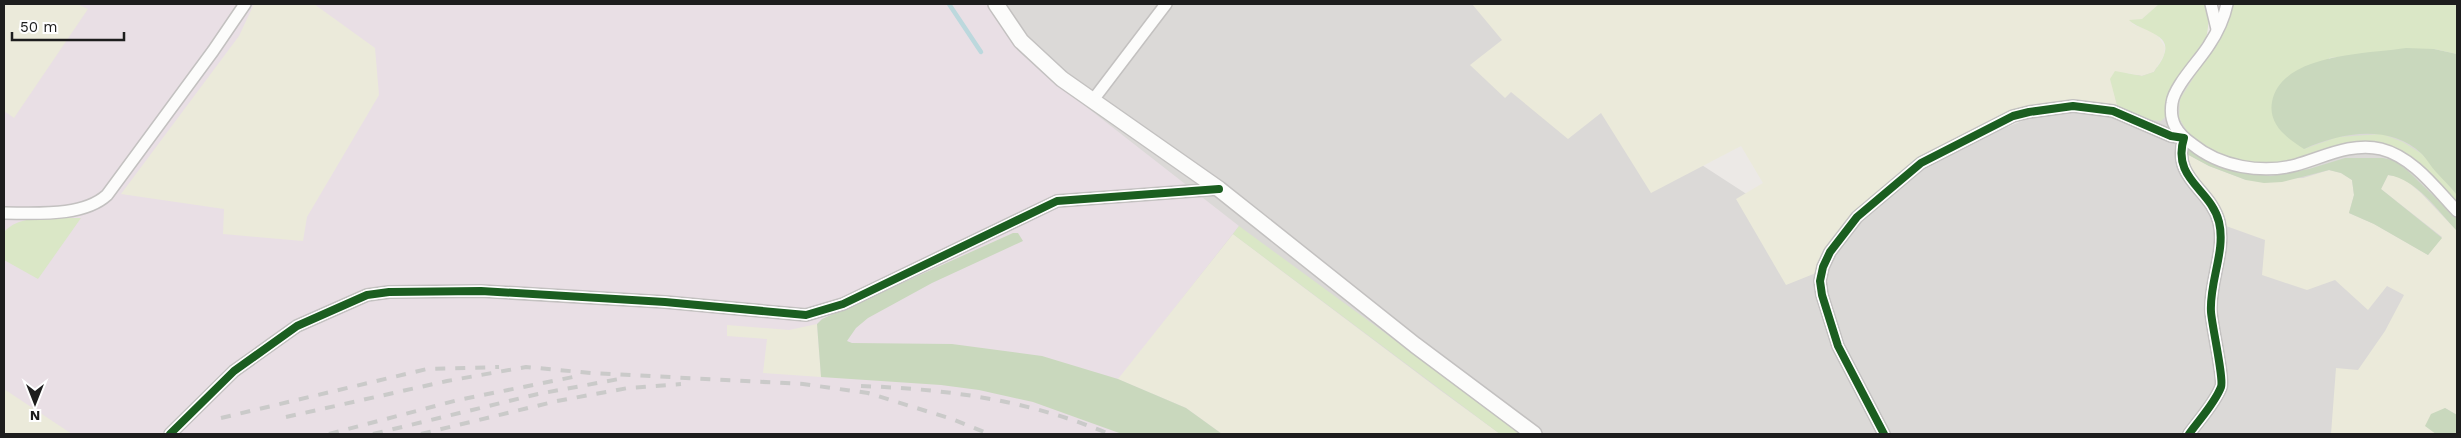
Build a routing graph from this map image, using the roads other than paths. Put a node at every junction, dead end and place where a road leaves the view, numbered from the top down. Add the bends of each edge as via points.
1 (245, 4) edge
2 (996, 4) edge
3 (1166, 4) edge
4 (2211, 4) edge
5 (2227, 4) edge
6 (2217, 29) junction
7 (1093, 100) junction
8 (2184, 138) junction
9 (1219, 189) junction
10 (2457, 211) edge
11 (4, 213) edge
12 (170, 434) edge
13 (1534, 434) edge
14 (1884, 434) edge
15 (2189, 434) edge

1 - 11 street via 107,195 97,204 81,209
2 - 7 street via 1021,41 1035,55
3 - 7 street
4 - 6 street
5 - 6 street
6 - 8 street via 2172,100 2172,121
7 - 9 street
8 - 10 street via 2214,158 2256,168 2284,167 2352,148 2381,149 2405,160
8 - 14 street via 2171,136 2113,111 2073,106 2013,116 1921,162 1856,217 1830,252 1820,281 1838,346
8 - 15 street via 2180,151 2182,162 2219,220 2221,234 2211,310 2223,379 2221,388
9 - 12 street via 1057,201 843,304 806,314 481,291 367,295 297,326 234,371
9 - 13 street

